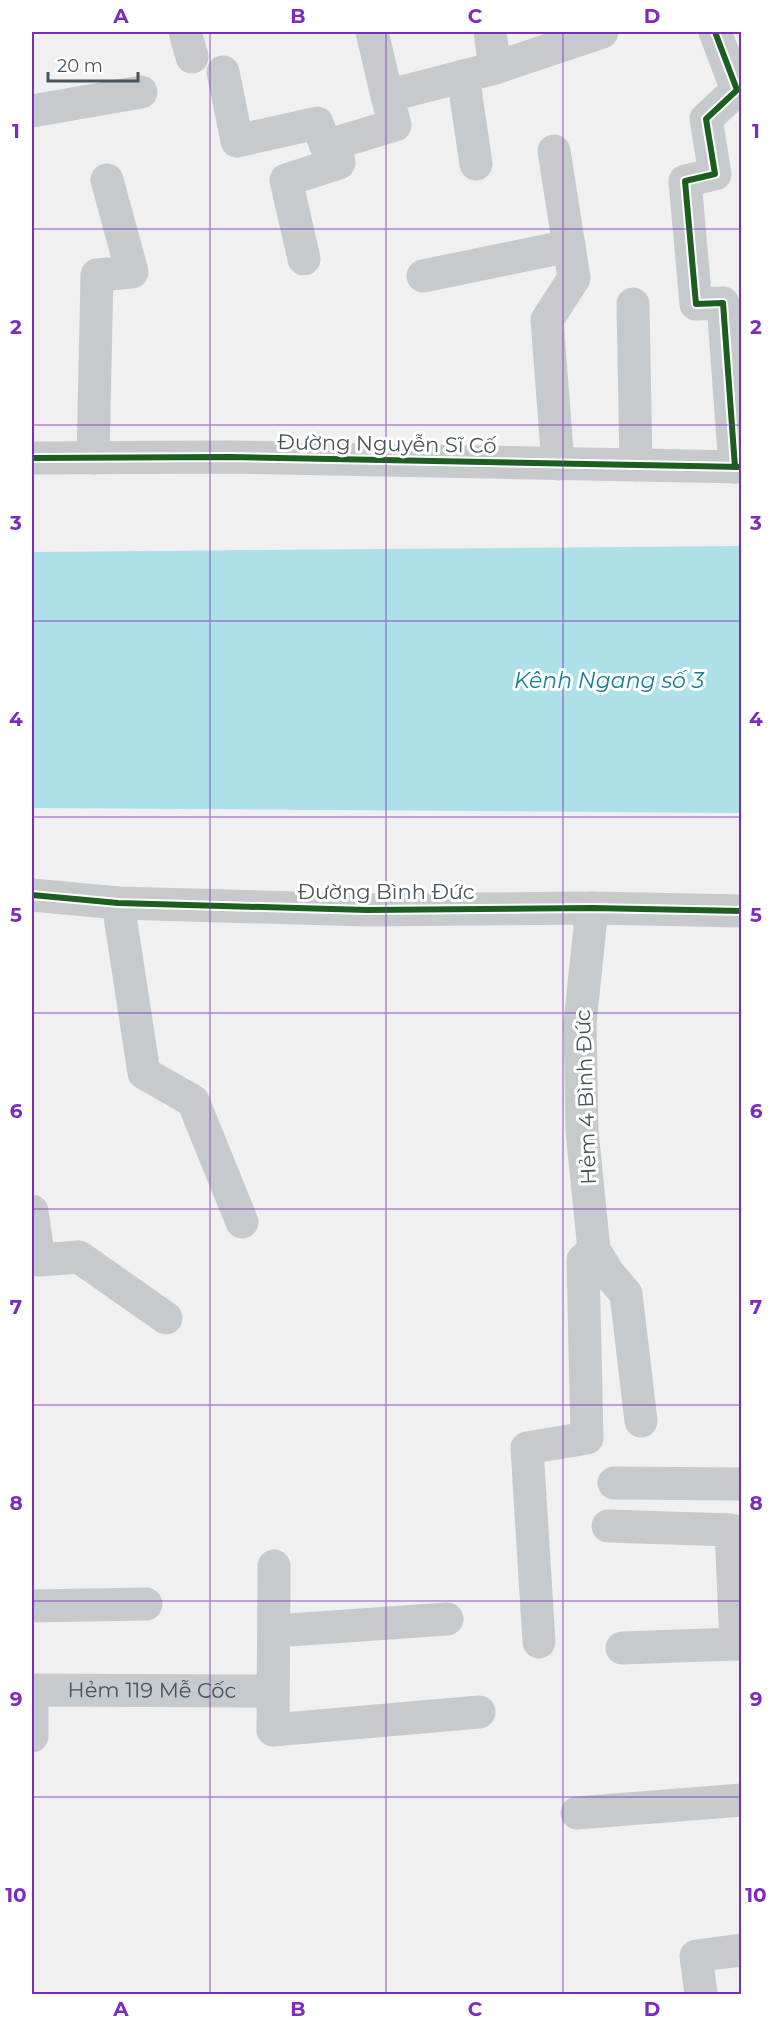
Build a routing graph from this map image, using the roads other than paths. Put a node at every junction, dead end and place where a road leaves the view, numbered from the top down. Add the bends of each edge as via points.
1 (372, 32) edge
2 (490, 32) edge
3 (602, 32) edge
4 (715, 32) edge
5 (495, 68) junction
6 (223, 72) dead end
7 (463, 76) junction
8 (141, 92) dead end
9 (387, 96) junction
10 (32, 111) edge
11 (335, 143) junction
12 (554, 151) dead end
13 (476, 164) dead end
14 (107, 180) dead end
15 (569, 246) junction
16 (304, 259) dead end
17 (423, 276) dead end
18 (732, 302) edge
19 (633, 304) dead end
20 (32, 458) edge
21 (93, 458) junction
22 (558, 464) junction
23 (636, 465) junction
24 (738, 467) edge
25 (32, 895) edge
26 (118, 903) junction
27 (592, 908) junction
28 (741, 911) edge
29 (32, 1210) edge
30 (242, 1222) dead end
31 (594, 1250) junction
32 (166, 1318) dead end
33 (641, 1422) dead end
34 (614, 1483) dead end
35 (741, 1484) edge
36 (608, 1526) dead end
37 (274, 1566) dead end
38 (146, 1604) dead end
39 (32, 1606) edge
40 (447, 1619) dead end
41 (274, 1631) junction
42 (539, 1642) dead end
43 (739, 1644) edge
44 (622, 1648) dead end
45 (32, 1690) edge
46 (273, 1691) junction
47 (479, 1712) dead end
48 (32, 1736) edge
49 (741, 1800) edge
50 (577, 1813) dead end
51 (741, 1950) edge
52 (701, 1995) edge

1 - 9 street
2 - 5 street
3 - 5 street
4 - 18 street via 737,90 706,119 716,174 685,181 696,304
5 - 7 street
6 - 11 street via 237,141 317,123 326,146
7 - 9 street
7 - 13 street
8 - 10 street
9 - 11 street via 395,125
11 - 16 street via 339,163 286,180
12 - 15 street
14 - 21 street via 132,272 96,275
15 - 17 street
15 - 22 street via 574,278 547,320
18 - 24 street
19 - 23 street
20 - 21 street, Đường Nguyễn Sĩ Cố
21 - 22 street, Đường Nguyễn Sĩ Cố
22 - 23 street, Đường Nguyễn Sĩ Cố
23 - 24 street, Đường Nguyễn Sĩ Cố
25 - 26 street, Đường Bình Đức
26 - 27 street, Đường Bình Đức via 368,910
26 - 30 street via 144,1073 193,1101
27 - 28 street, Đường Bình Đức
27 - 31 street, Hẻm 4 Bình Đức via 580,1023 582,1131
29 - 32 street via 39,1260 79,1257
31 - 33 street, Hẻm 4 Bình Đức via 626,1294
31 - 42 street via 582,1260 587,1438 527,1448
34 - 35 street
36 - 43 street via 731,1530
37 - 41 street
38 - 39 street
40 - 41 street
41 - 46 street
43 - 44 street
45 - 46 street, Hẻm 119 Mễ Cốc
45 - 48 street
46 - 47 street via 273,1730
49 - 50 street
51 - 52 street via 696,1956

